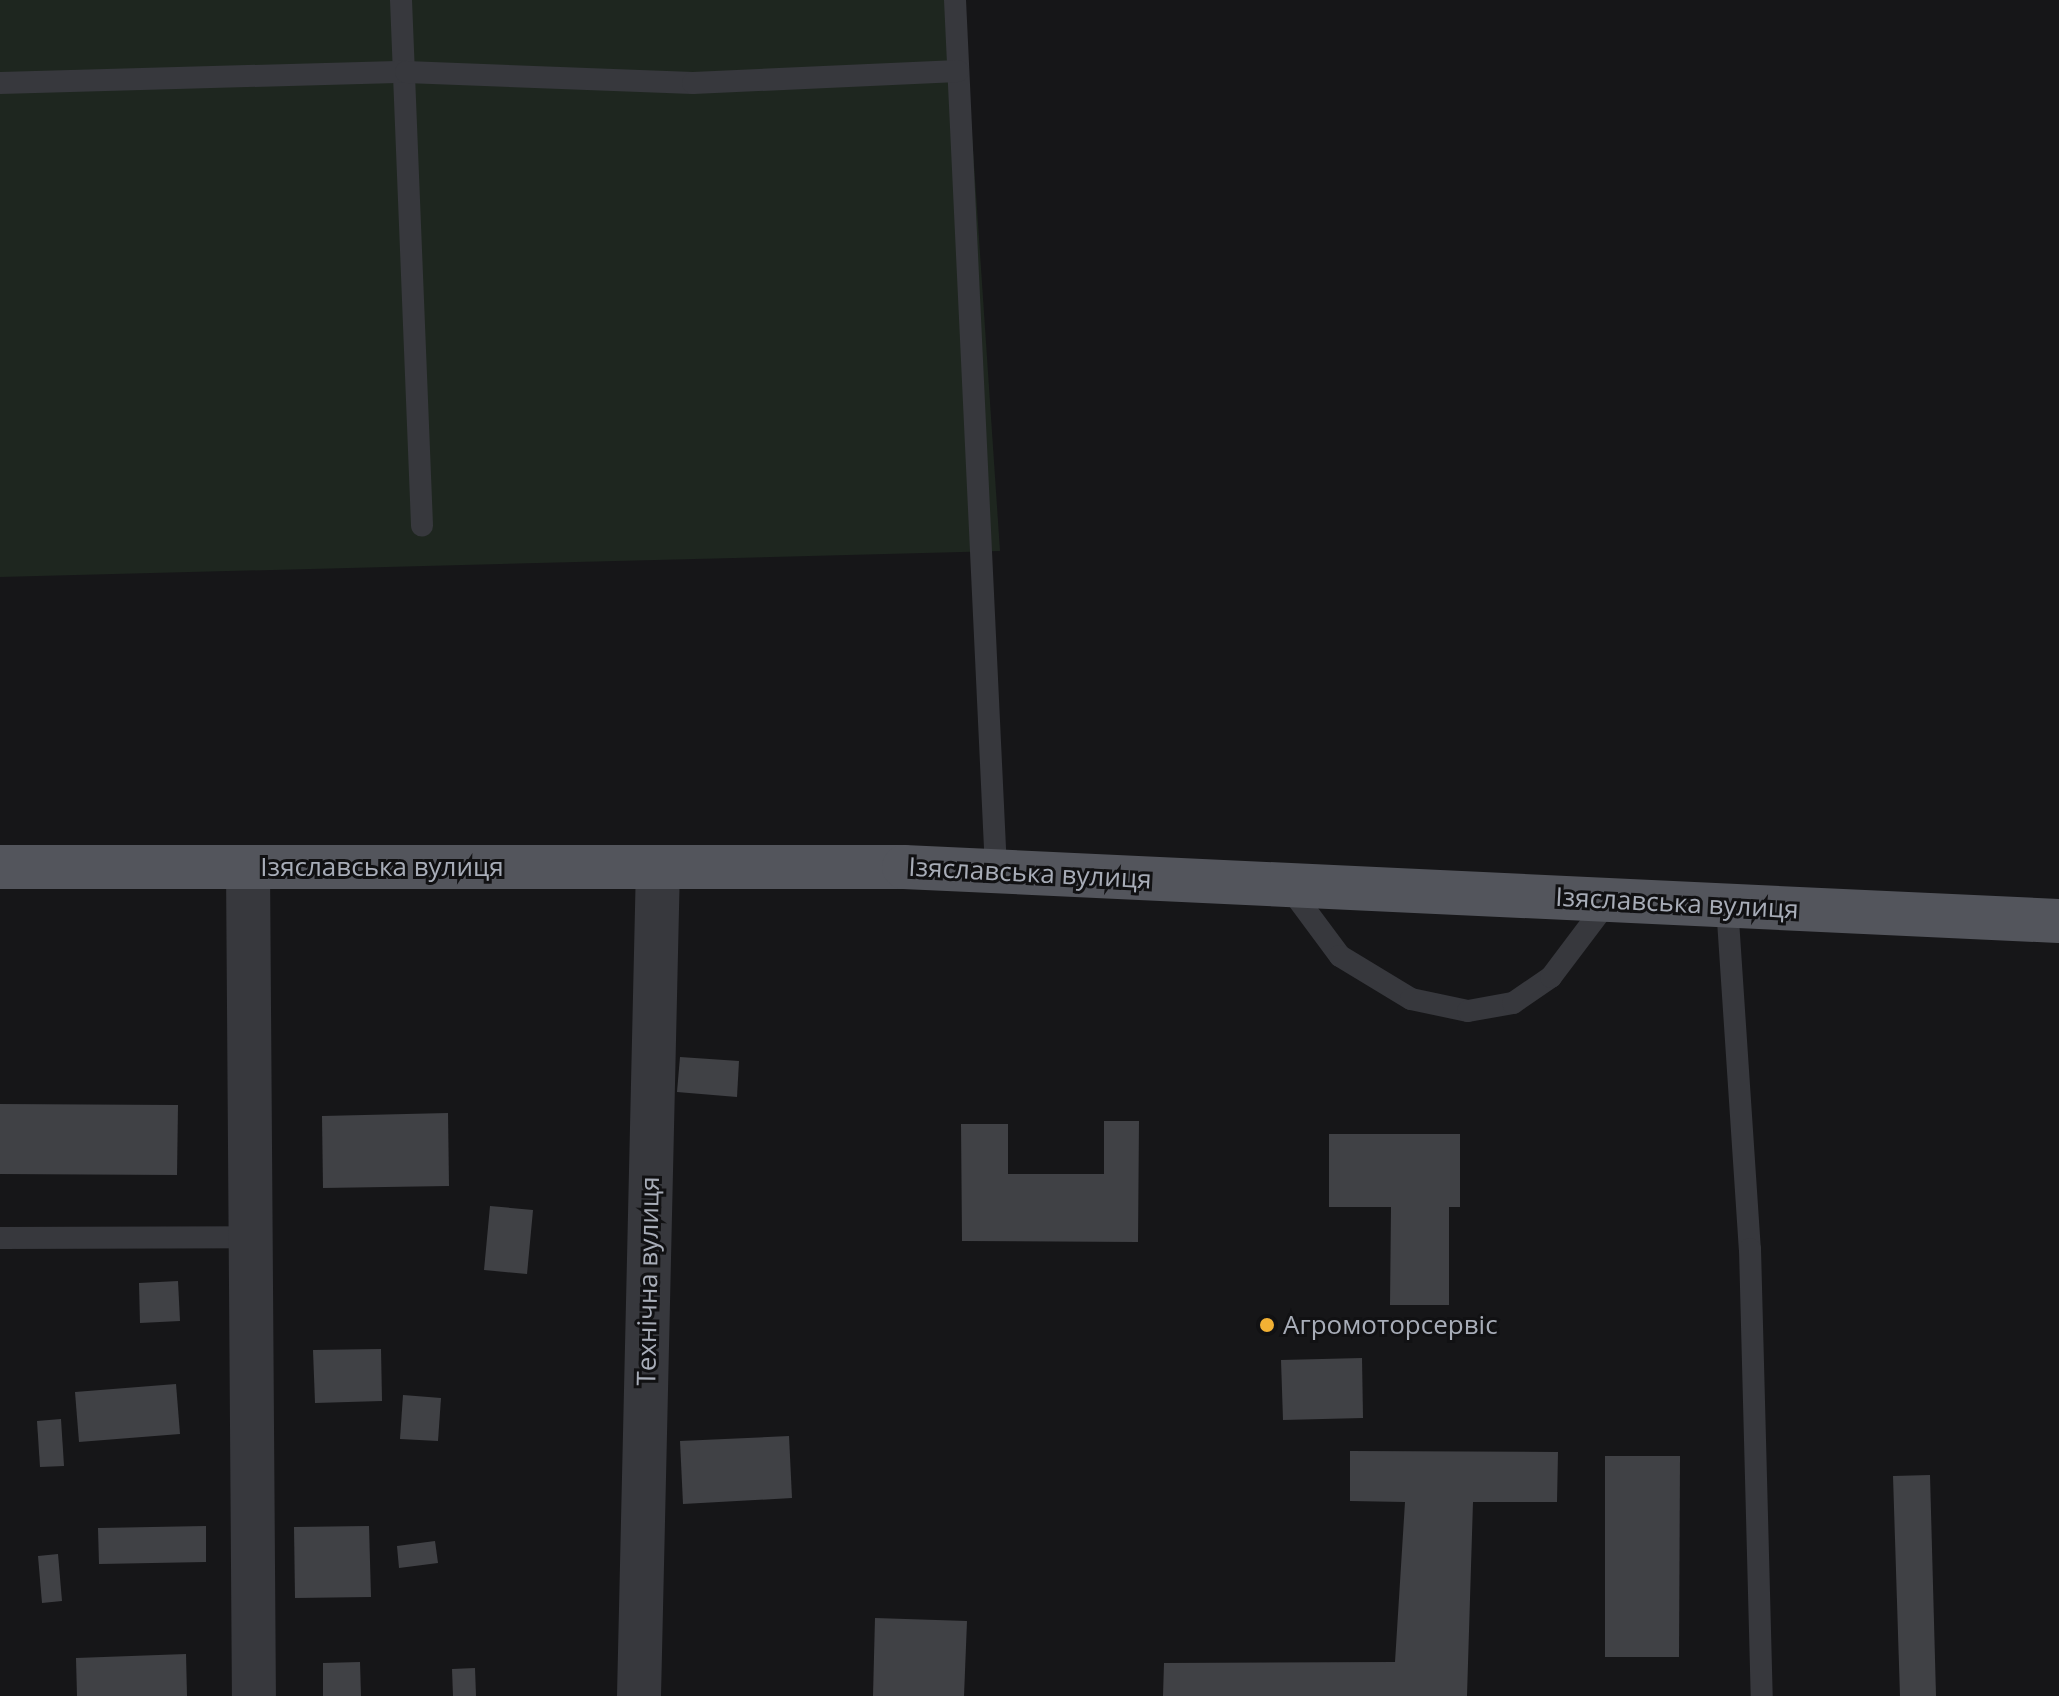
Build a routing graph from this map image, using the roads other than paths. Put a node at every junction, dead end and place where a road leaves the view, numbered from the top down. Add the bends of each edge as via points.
1 (401, 0) edge
2 (955, 0) edge
3 (958, 71) junction
4 (406, 72) junction
5 (0, 83) edge
6 (422, 526) dead end
7 (0, 867) edge
8 (248, 867) junction
9 (658, 867) junction
10 (996, 871) junction
11 (1287, 885) junction
12 (1609, 900) junction
13 (1727, 905) junction
14 (2059, 921) edge
15 (250, 1237) junction
16 (0, 1238) edge
17 (254, 1696) edge
18 (639, 1696) edge
19 (1762, 1696) edge

1 - 4 lane
2 - 3 lane
3 - 4 lane via 693,83
3 - 10 lane
4 - 5 lane
4 - 6 lane
7 - 8 main road, Ізяславська вулиця
8 - 9 main road, Ізяславська вулиця
8 - 15 street
9 - 10 main road, Ізяславська вулиця
9 - 18 street, Технічна вулиця
10 - 11 main road, Ізяславська вулиця
11 - 12 main road, Ізяславська вулиця
11 - 12 lane via 1340,956 1411,999 1468,1011 1513,1003 1551,977
12 - 13 main road, Ізяславська вулиця
13 - 14 main road, Ізяславська вулиця
13 - 19 lane via 1750,1249
15 - 16 lane
15 - 17 street

